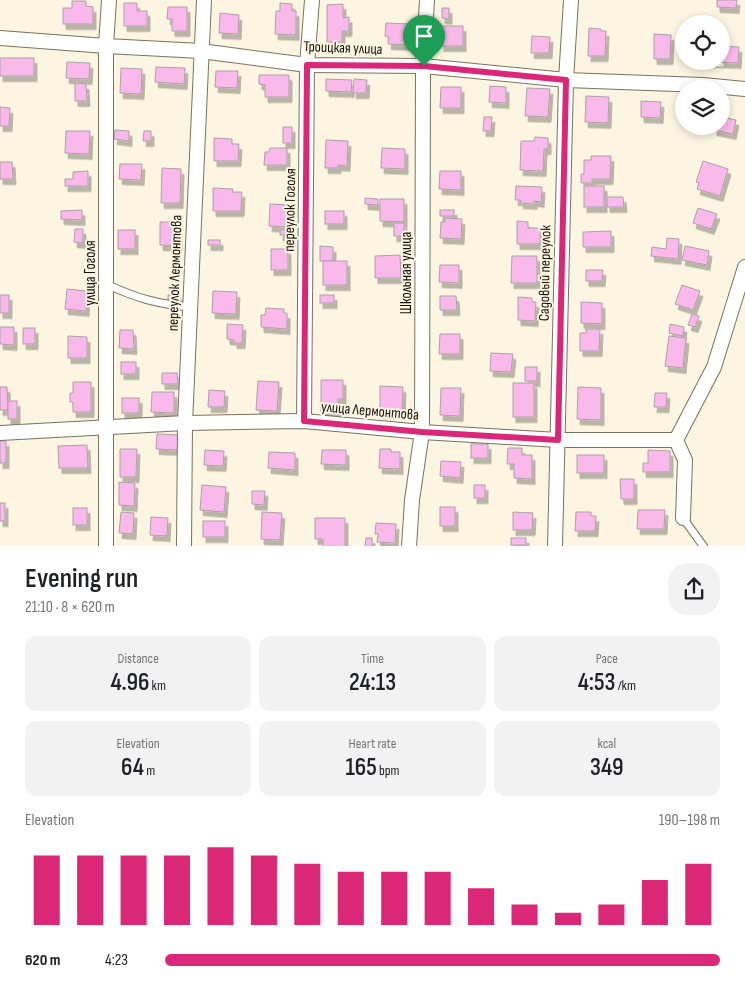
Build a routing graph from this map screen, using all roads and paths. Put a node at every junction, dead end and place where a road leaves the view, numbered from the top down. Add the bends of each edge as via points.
1 (109, 0) edge
2 (204, 0) edge
3 (312, 0) edge
4 (427, 0) edge
5 (570, 0) edge
6 (0, 38) edge
7 (106, 46) junction
8 (201, 51) junction
9 (307, 65) junction
10 (424, 66) junction
11 (566, 80) junction
12 (745, 89) edge
13 (745, 267) edge
14 (106, 284) junction
15 (190, 307) junction
16 (304, 421) junction
17 (186, 423) junction
18 (106, 428) junction
19 (422, 432) junction
20 (0, 433) edge
21 (558, 440) junction
22 (676, 440) junction
23 (682, 518) joint
24 (106, 546) edge
25 (184, 546) edge
26 (410, 546) edge
27 (555, 546) edge
28 (704, 546) edge

1 - 7 street, улица Гоголя
2 - 8 street, переулок Лермонтова
3 - 9 street, переулок Гоголя
4 - 10 street, Школьная улица
5 - 11 street, Садовый переулок
6 - 7 street, Троицкая улица
7 - 8 street, Троицкая улица
7 - 14 street, улица Гоголя
8 - 9 street, Троицкая улица
8 - 15 street, переулок Лермонтова
9 - 10 street, Троицкая улица
9 - 16 street, переулок Гоголя
10 - 11 street, Троицкая улица
10 - 19 street, Школьная улица
11 - 12 street, Троицкая улица
11 - 21 street, Садовый переулок
13 - 22 street via 714,367
14 - 15 lane via 131,296
14 - 18 street, улица Гоголя
15 - 17 street, переулок Лермонтова
16 - 17 street, улица Лермонтова
16 - 19 street, улица Лермонтова
17 - 18 street, улица Лермонтова
17 - 25 street, переулок Лермонтова
18 - 20 street, улица Лермонтова
18 - 24 street, улица Гоголя
19 - 21 street, улица Лермонтова
19 - 26 street, Школьная улица via 412,500
21 - 22 street, улица Лермонтова
21 - 27 street, Садовый переулок
22 - 23 street via 685,460
23 - 28 lane

